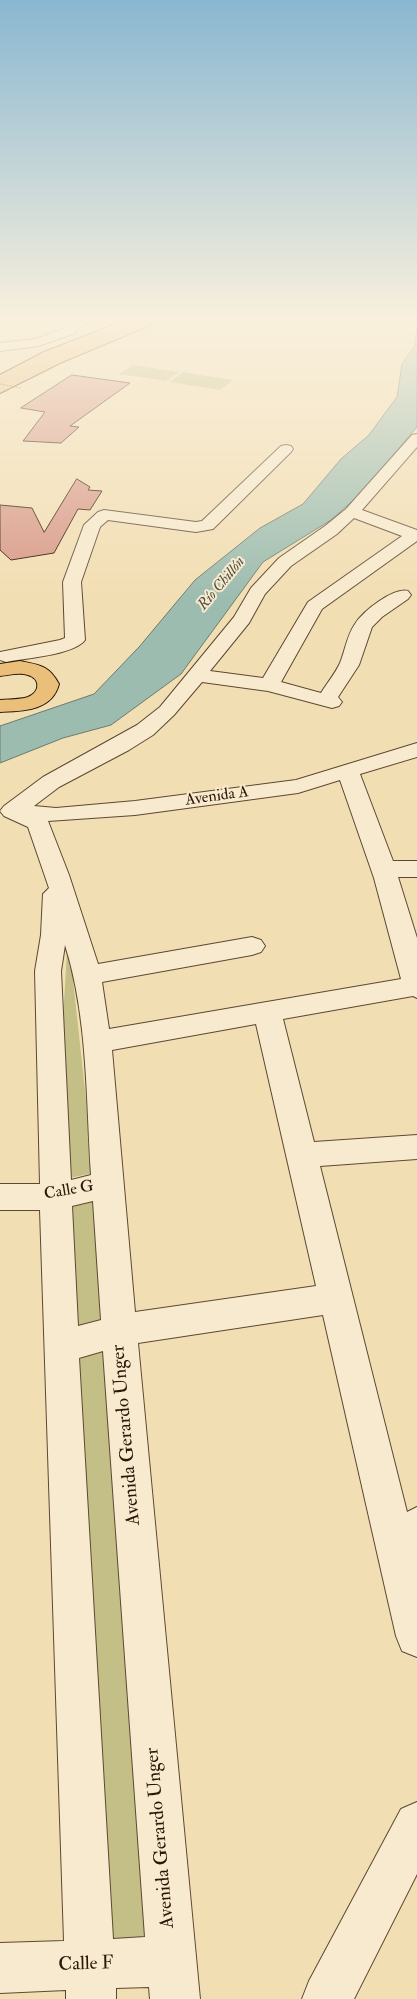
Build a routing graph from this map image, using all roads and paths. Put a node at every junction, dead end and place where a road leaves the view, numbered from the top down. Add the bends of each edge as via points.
1 (417, 438) edge
2 (286, 449) dead end
3 (352, 512) junction
4 (402, 595) dead end
5 (2, 658) edge
6 (197, 675) junction
7 (269, 684) junction
8 (6, 707) edge
9 (411, 756) edge
10 (348, 771) junction
11 (6, 811) edge
12 (383, 869) junction
13 (417, 869) edge
14 (57, 875) junction
15 (252, 946) dead end
16 (88, 975) junction
17 (417, 987) edge
18 (267, 1012) junction
19 (97, 1042) junction
20 (417, 1147) edge
21 (302, 1155) junction
22 (108, 1184) junction
23 (0, 1197) edge
24 (56, 1197) junction
25 (336, 1298) junction
26 (119, 1331) junction
27 (61, 1347) junction
28 (408, 1542) edge
29 (417, 1636) edge
30 (417, 1825) edge
31 (0, 1968) edge
32 (173, 1980) edge
33 (90, 1982) edge
34 (327, 1999) edge

1 - 3 street
2 - 5 street via 207,525 196,527 104,515 92,525 72,582 75,640 66,645
3 - 6 street via 285,562 256,592 242,619
3 - 7 street via 413,534 315,606
4 - 7 street via 363,625 349,665 329,701
5 - 8 main road via 13,668 33,670 50,682 50,688 39,699
6 - 7 street
6 - 11 street via 167,711 144,730
9 - 10 street, Avenida A
10 - 11 street, Avenida A via 298,786 135,808 56,815
10 - 12 street
11 - 14 street, Avenida Gerardo Unger via 38,823
12 - 13 street
12 - 17 street
14 - 16 street, Avenida Gerardo Unger
14 - 24 street, Avenida Gerardo Unger via 54,935 48,971
15 - 16 street
16 - 19 street, Avenida Gerardo Unger
17 - 18 street
18 - 19 street
18 - 21 street
19 - 22 street, Avenida Gerardo Unger
20 - 21 street
21 - 25 street
22 - 24 street, Calle G
22 - 26 street, Avenida Gerardo Unger
23 - 24 street, Calle G
24 - 27 street, Avenida Gerardo Unger
25 - 26 street
25 - 28 street
26 - 27 street
26 - 32 street, Avenida Gerardo Unger
27 - 33 street, Avenida Gerardo Unger
28 - 29 street
30 - 34 street
31 - 33 street, Calle F
32 - 33 street, Calle F

